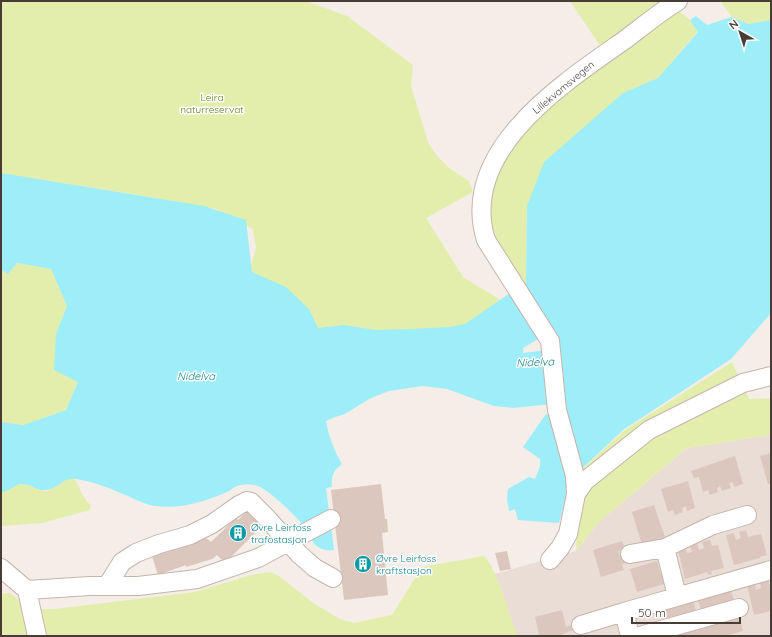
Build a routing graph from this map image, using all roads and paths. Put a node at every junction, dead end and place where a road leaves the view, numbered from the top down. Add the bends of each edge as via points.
1 (678, 1) edge
2 (771, 376) edge
3 (576, 485) junction
4 (747, 515) dead end
5 (331, 519) dead end
6 (291, 540) junction
7 (665, 548) junction
8 (630, 554) dead end
9 (550, 560) dead end
10 (1, 568) edge
11 (771, 570) edge
12 (333, 578) dead end
13 (107, 586) junction
14 (27, 590) junction
15 (677, 596) junction
16 (739, 608) dead end
17 (624, 612) junction
18 (581, 625) dead end
19 (37, 636) edge
20 (630, 636) edge
21 (640, 636) edge

1 - 3 street, Lillekvamsvegen via 586,66 524,119 502,148 490,172 482,199 483,231 486,240 550,341 556,410
2 - 3 street via 743,383 649,430 585,481
3 - 9 street via 568,534
4 - 7 street via 713,525
5 - 6 street
6 - 12 street via 300,555 315,568
6 - 13 street via 258,558 197,579 138,586
6 - 13 street via 247,501 190,535 136,553 122,562
7 - 8 street
7 - 15 street
10 - 14 street
11 - 15 street
13 - 14 street
14 - 19 street
15 - 17 street
16 - 21 street
17 - 18 street
17 - 20 street

